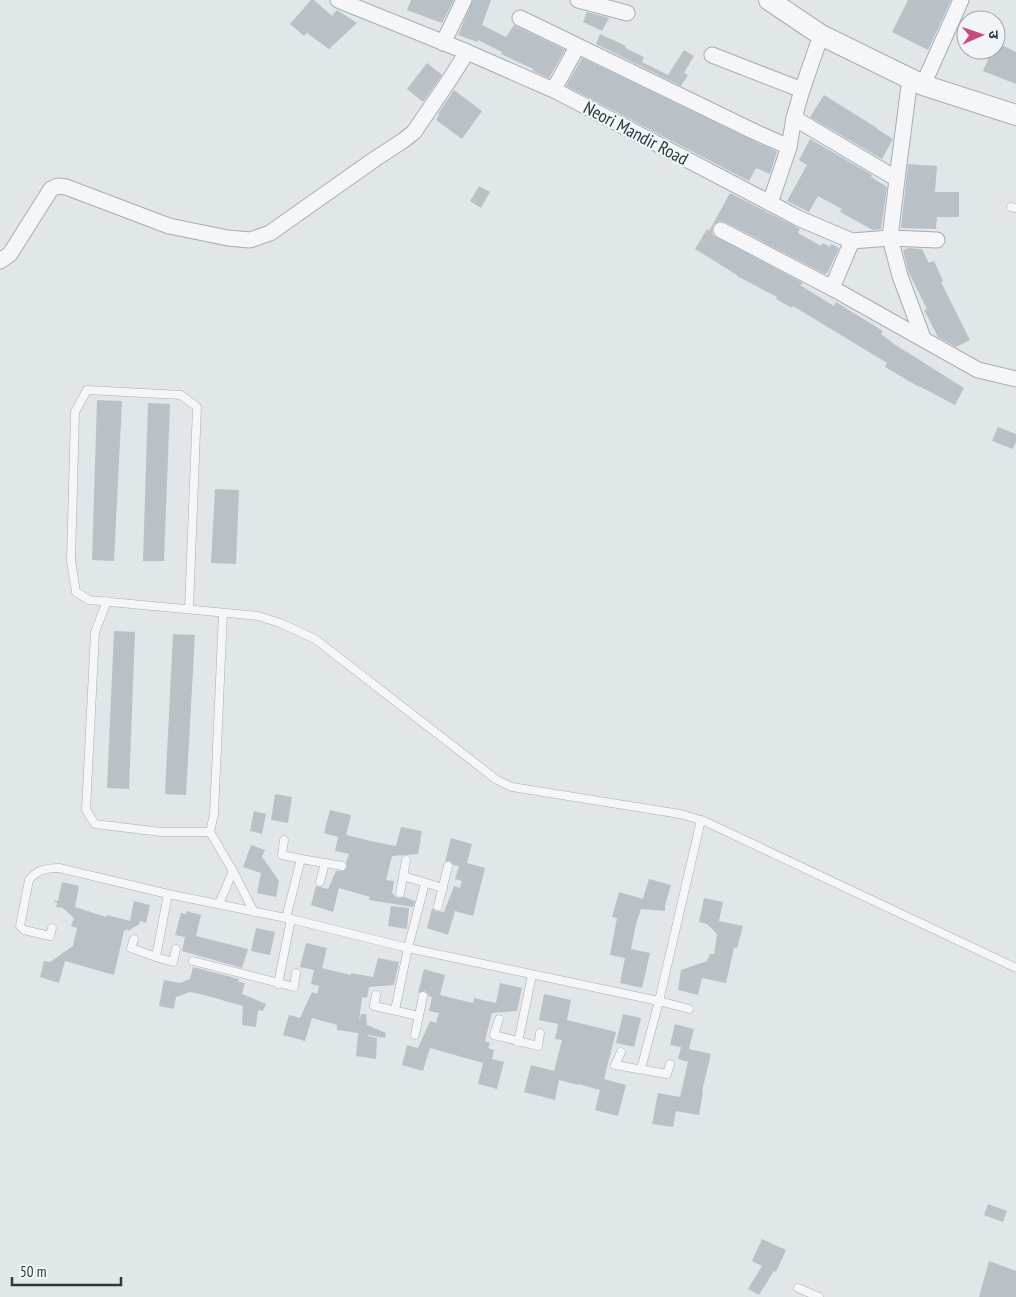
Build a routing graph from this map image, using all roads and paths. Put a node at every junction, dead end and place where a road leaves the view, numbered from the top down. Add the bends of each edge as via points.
1 (338, 0) edge
2 (464, 0) edge
3 (578, 0) edge
4 (769, 0) edge
5 (961, 0) edge
6 (789, 6) edge
7 (627, 13) dead end
8 (520, 18) dead end
9 (821, 35) junction
10 (442, 43) junction
11 (577, 46) junction
12 (467, 52) junction
13 (712, 55) dead end
14 (917, 82) junction
15 (554, 90) junction
16 (802, 90) junction
17 (1016, 115) edge
18 (794, 118) junction
19 (789, 147) junction
20 (897, 179) junction
21 (770, 203) junction
22 (721, 230) dead end
23 (890, 238) junction
24 (937, 240) dead end
25 (852, 241) junction
26 (0, 261) edge
27 (832, 288) junction
28 (923, 338) junction
29 (1016, 379) edge
30 (106, 601) junction
31 (189, 609) junction
32 (223, 613) junction
33 (701, 820) junction
34 (210, 832) junction
35 (284, 840) dead end
36 (301, 859) junction
37 (406, 860) dead end
38 (325, 863) junction
39 (342, 866) dead end
40 (448, 866) dead end
41 (233, 871) junction
42 (403, 876) junction
43 (320, 882) dead end
44 (425, 883) junction
45 (443, 888) junction
46 (400, 892) dead end
47 (168, 894) junction
48 (219, 904) junction
49 (438, 906) dead end
50 (254, 912) junction
51 (289, 919) junction
52 (52, 928) dead end
53 (134, 940) dead end
54 (408, 948) junction
55 (176, 949) dead end
56 (156, 957) junction
57 (193, 961) dead end
58 (1016, 968) edge
59 (296, 973) dead end
60 (532, 976) junction
61 (278, 984) junction
62 (376, 995) dead end
63 (424, 996) dead end
64 (659, 1002) junction
65 (689, 1009) dead end
66 (395, 1010) junction
67 (419, 1016) junction
68 (499, 1019) dead end
69 (540, 1033) dead end
70 (415, 1035) dead end
71 (518, 1042) junction
72 (621, 1052) dead end
73 (670, 1064) dead end
74 (641, 1070) junction
75 (798, 1288) dead end
76 (819, 1297) edge

1 - 10 street, Neori Mandir Road
2 - 10 street
3 - 7 street
4 - 6 street
5 - 14 street
6 - 9 street
8 - 11 street
9 - 14 street
9 - 16 street
10 - 12 street, Neori Mandir Road
11 - 15 street
11 - 19 street
12 - 15 street, Neori Mandir Road
12 - 26 street via 414,132 270,233 256,239 242,239 169,226 58,186 51,189 10,254
13 - 16 street
14 - 17 street
14 - 20 street
15 - 21 street, Neori Mandir Road
16 - 18 street
18 - 19 street
18 - 20 street
19 - 21 street
20 - 23 street
21 - 25 street, Neori Mandir Road
22 - 27 street
23 - 24 street
23 - 25 street
23 - 28 street
25 - 27 street
27 - 28 street
28 - 29 street via 978,370
30 - 31 lane
30 - 31 lane via 89,600 76,592 71,561 75,412 87,390 182,395 197,407
30 - 34 lane via 94,632 86,810 95,824 161,832
31 - 32 lane
32 - 33 lane via 258,616 315,639 497,780 512,787
32 - 34 lane via 214,814
33 - 58 lane
33 - 64 lane
34 - 41 lane
35 - 36 lane via 282,855
36 - 38 lane
36 - 51 lane
37 - 42 lane
38 - 39 lane
38 - 43 lane
40 - 45 lane
41 - 48 lane
41 - 50 lane
42 - 44 lane
42 - 46 lane
44 - 45 lane
44 - 54 lane
45 - 49 lane
47 - 48 lane
47 - 52 lane via 59,868 45,868 29,880 20,926 24,930 50,936
47 - 56 lane
48 - 50 lane
50 - 51 lane
51 - 54 lane
51 - 61 lane
53 - 56 lane via 131,948
54 - 60 lane
54 - 66 lane
55 - 56 lane via 173,962
57 - 61 lane
59 - 61 lane via 294,987
60 - 64 lane
60 - 71 lane
62 - 66 lane via 374,1006
63 - 67 lane
64 - 65 lane
64 - 74 lane
66 - 67 lane
67 - 70 lane
68 - 71 lane via 494,1036
69 - 71 lane via 538,1046
72 - 74 lane via 615,1066
73 - 74 lane via 667,1074
75 - 76 lane

